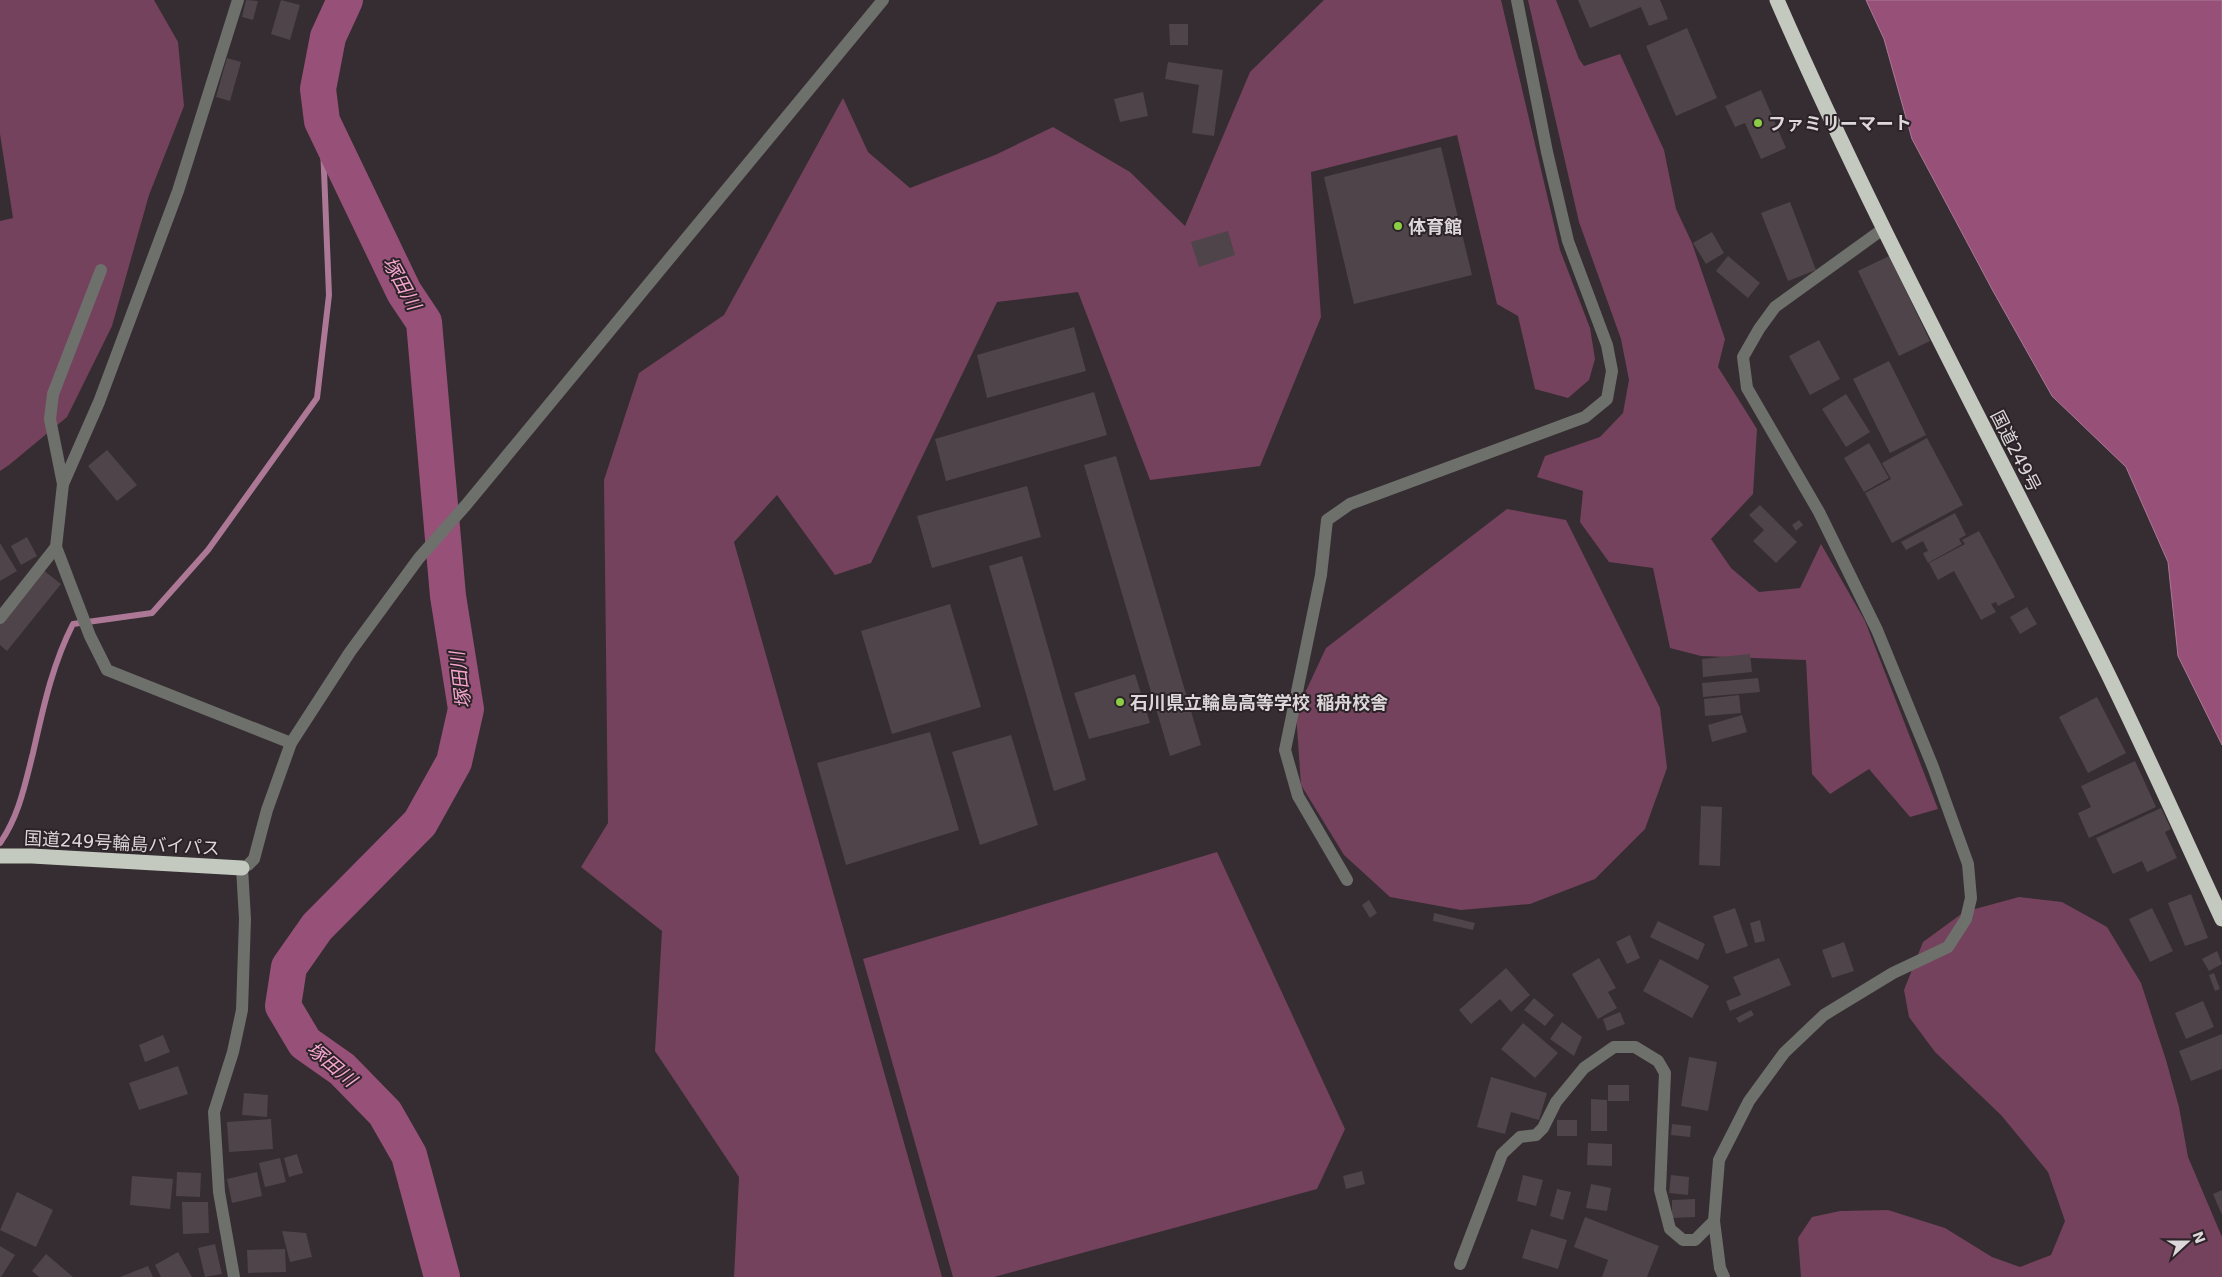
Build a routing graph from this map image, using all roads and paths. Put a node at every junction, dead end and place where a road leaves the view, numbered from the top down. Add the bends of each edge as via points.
1 (238, 0) edge
2 (883, 0) edge
3 (1517, 0) edge
4 (1777, 0) edge
5 (1884, 229) junction
6 (101, 270) dead end
7 (63, 484) junction
8 (56, 546) junction
9 (0, 618) edge
10 (291, 743) junction
11 (0, 856) edge
12 (242, 868) junction
13 (1347, 880) dead end
14 (2222, 919) edge
15 (1714, 1222) junction
16 (1460, 1264) dead end
17 (234, 1277) edge
18 (1724, 1277) edge

1 - 7 street via 178,191 100,402
2 - 10 street via 419,558 350,652
3 - 13 street via 1568,241 1607,345 1612,371 1607,399 1585,417 1350,504 1327,520 1321,575 1285,750 1298,796
4 - 5 highway, 国道249号 via 1817,93
5 - 14 highway, 国道249号 via 2108,673
5 - 15 street via 1775,307 1743,357 1747,388 1819,512 1877,630 1933,767 1968,864 1971,898 1966,919 1948,947 1893,973 1824,1015 1784,1053 1749,1101 1719,1160
6 - 7 street via 53,394 50,419
7 - 8 street
8 - 9 street
8 - 10 street via 90,636 107,670
10 - 12 street via 267,810 254,859
11 - 12 highway, 国道249号輪島バイパス
12 - 17 street via 246,919 242,1010 214,1112 219,1192
15 - 16 street via 1695,1240 1683,1240 1670,1229 1660,1190 1665,1073 1658,1061 1635,1047 1614,1047 1584,1068 1556,1102 1536,1135 1520,1137 1502,1154
15 - 18 street

